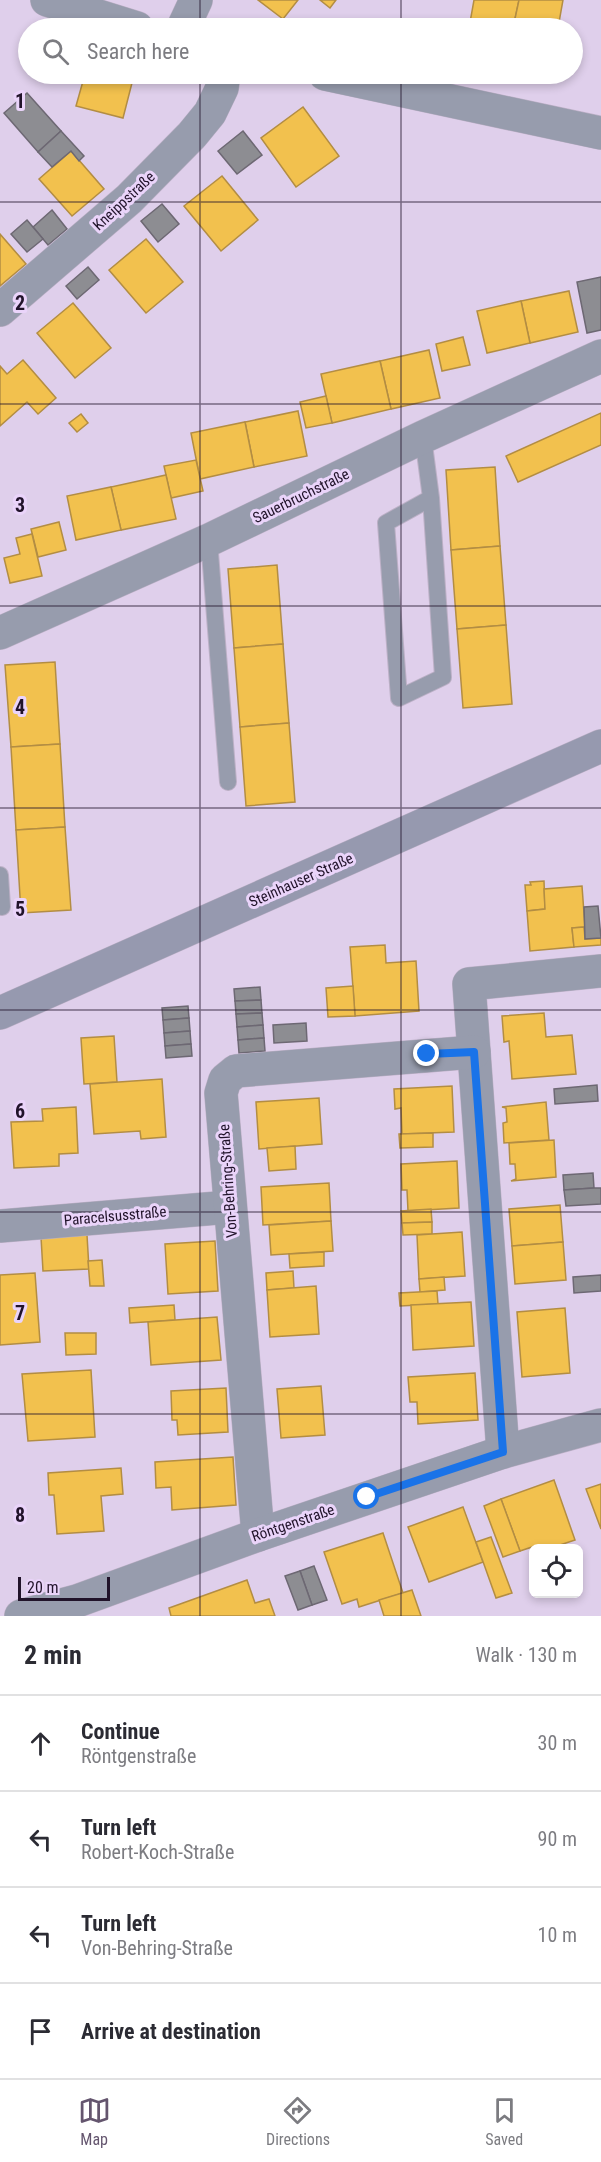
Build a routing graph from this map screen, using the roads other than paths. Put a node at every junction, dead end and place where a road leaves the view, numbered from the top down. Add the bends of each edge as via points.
1 (47, 0) edge
2 (196, 0) edge
3 (105, 18) edge
4 (188, 18) edge
5 (223, 84) edge
6 (372, 84) edge
7 (601, 133) edge
8 (0, 310) edge
9 (601, 357) edge
10 (423, 437) junction
11 (431, 498) junction
12 (209, 540) junction
13 (0, 633) edge
14 (601, 746) edge
15 (228, 782) dead end
16 (0, 875) edge
17 (2, 907) dead end
18 (601, 971) edge
19 (0, 1013) edge
20 (474, 1052) junction
21 (230, 1207) junction
22 (0, 1226) edge
23 (601, 1425) edge
24 (503, 1452) junction
25 (258, 1535) junction
26 (79, 1608) edge
27 (21, 1616) edge

1 - 3 street
2 - 4 street
5 - 8 street, Kneippstraße via 214,105 192,135 129,198
6 - 7 street
9 - 10 street, Sauerbruchstraße
10 - 11 lane
10 - 12 street, Sauerbruchstraße
11 - 11 lane via 443,677 399,698 386,523
12 - 13 street, Sauerbruchstraße
12 - 15 lane
14 - 19 main road, Steinhauser Straße
16 - 17 lane
18 - 20 street via 469,984
20 - 21 street, Von-Behring-Straße via 236,1071 225,1080 221,1093
20 - 24 street
21 - 22 street, Paracelsusstraße
21 - 25 street, Von-Behring-Straße
23 - 24 street, Röntgenstraße
24 - 25 street, Röntgenstraße
25 - 26 street, Röntgenstraße
26 - 27 street, Röntgenstraße

